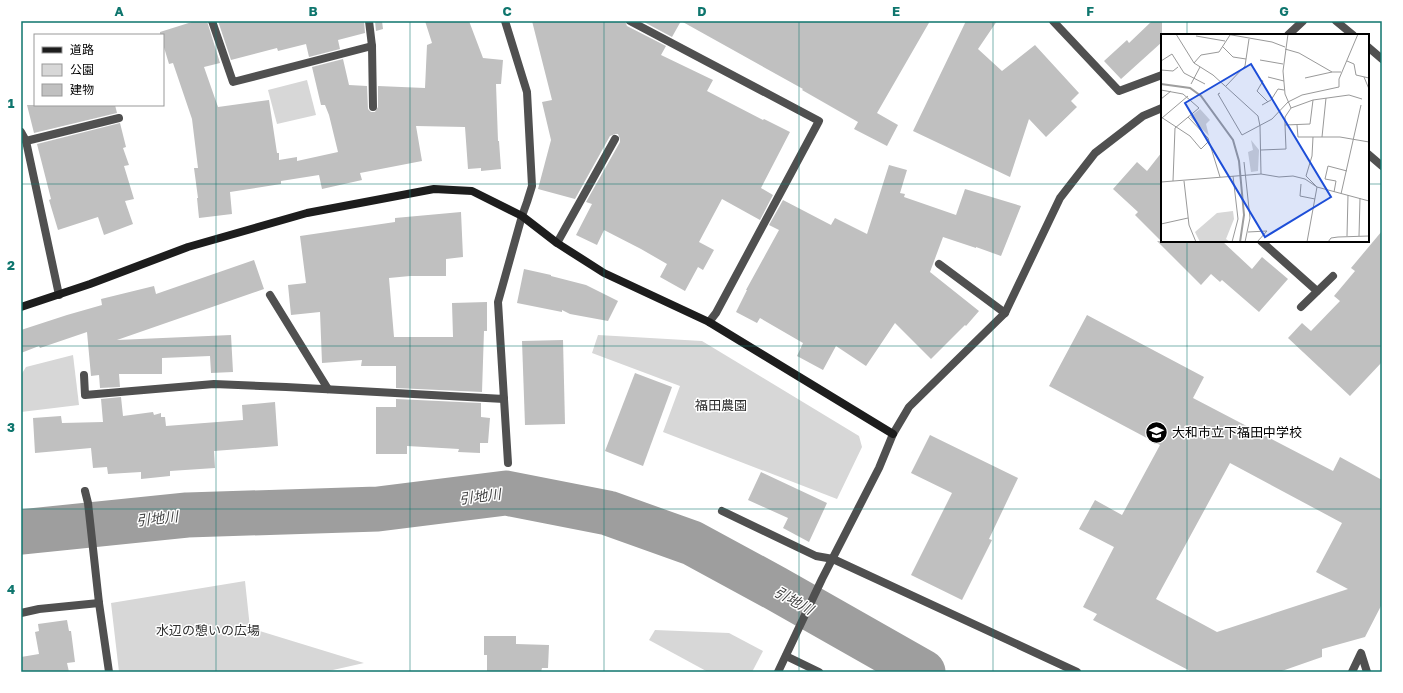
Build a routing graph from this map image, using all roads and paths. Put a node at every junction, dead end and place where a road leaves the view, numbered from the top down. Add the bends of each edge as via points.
1 (212, 21) edge
2 (369, 21) edge
3 (504, 21) edge
4 (630, 21) edge
5 (1053, 21) edge
6 (1303, 21) edge
7 (1336, 21) edge
8 (1289, 34) edge
9 (1352, 34) edge
10 (372, 46) junction
11 (1369, 48) edge
12 (1382, 59) edge
13 (1161, 75) edge
14 (373, 107) dead end
15 (1161, 108) edge
16 (119, 118) dead end
17 (21, 132) edge
18 (615, 139) dead end
19 (26, 141) junction
20 (1369, 155) edge
21 (1382, 166) edge
22 (522, 216) junction
23 (1262, 242) edge
24 (556, 243) junction
25 (939, 264) dead end
26 (1333, 276) dead end
27 (1317, 291) junction
28 (59, 295) junction
29 (270, 295) dead end
30 (21, 307) edge
31 (1301, 307) dead end
32 (1005, 313) junction
33 (709, 322) junction
34 (84, 375) dead end
35 (328, 389) junction
36 (504, 399) junction
37 (893, 434) junction
38 (508, 463) dead end
39 (85, 491) dead end
40 (722, 511) dead end
41 (833, 559) junction
42 (99, 603) junction
43 (21, 613) edge
44 (786, 656) junction
45 (109, 672) edge
46 (778, 672) edge
47 (819, 672) edge
48 (1077, 672) edge
49 (1352, 672) edge
50 (1367, 672) edge

1 - 10 street via 234,82
2 - 10 street
3 - 22 street via 527,92 532,186
4 - 33 street via 819,121
5 - 13 street via 1119,91
6 - 8 street
7 - 9 street
10 - 14 street
11 - 12 street
15 - 32 street via 1143,116 1095,153 1060,198
16 - 19 street
17 - 19 street
18 - 24 street
19 - 28 street
20 - 21 street
22 - 24 street
22 - 28 street via 472,191 434,190 299,215 188,247
22 - 36 street via 498,302
23 - 27 street
24 - 33 street via 604,273
25 - 32 street
26 - 27 street
27 - 31 street
28 - 30 street
29 - 35 street
32 - 37 street via 909,407
33 - 37 street
34 - 35 street via 85,395 214,384
35 - 36 street
36 - 38 street
37 - 41 street via 879,468
39 - 42 street
40 - 41 street via 816,556
41 - 44 street
41 - 48 street
42 - 43 street
42 - 45 street
44 - 46 street
44 - 47 street
49 - 50 street via 1361,653

